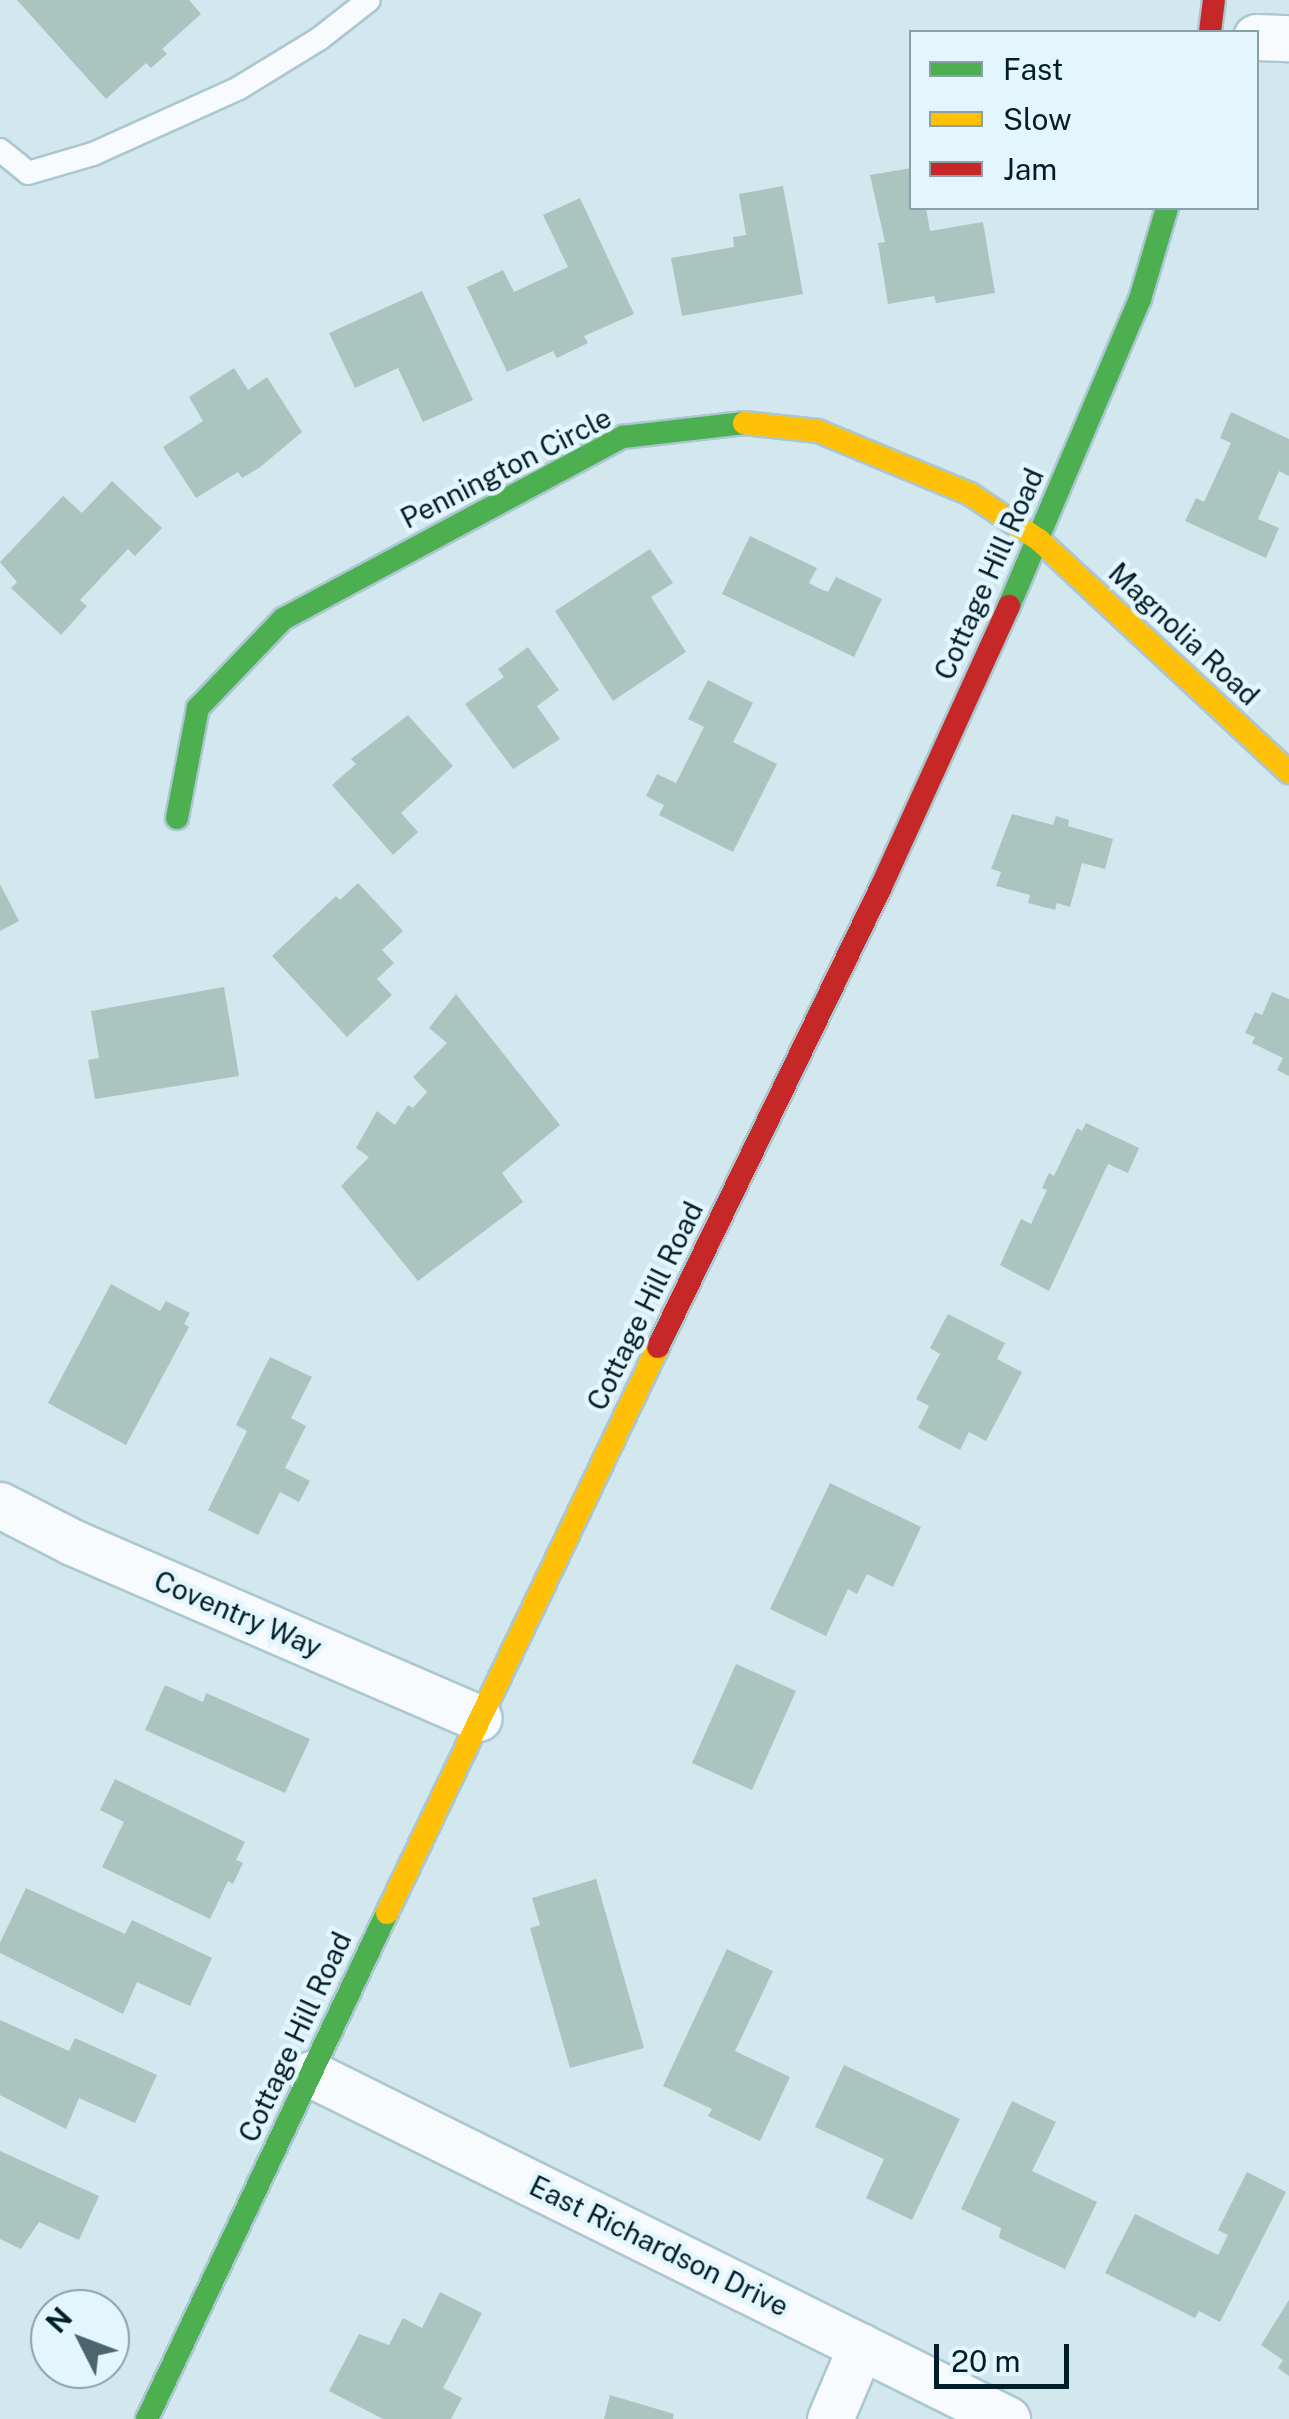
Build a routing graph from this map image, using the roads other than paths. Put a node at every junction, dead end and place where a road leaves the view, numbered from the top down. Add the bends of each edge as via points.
1 (369, 0) edge
2 (1214, 0) edge
3 (1210, 30) edge
4 (1259, 37) edge
5 (1289, 38) edge
6 (0, 150) edge
7 (1166, 210) edge
8 (1039, 540) junction
9 (1289, 772) edge
10 (177, 818) dead end
11 (0, 1506) edge
12 (479, 1718) junction
13 (310, 2074) junction
14 (861, 2346) junction
15 (147, 2419) edge
16 (830, 2419) edge
17 (1007, 2419) edge

1 - 6 lane via 239,88 93,154 28,172
2 - 3 street
4 - 5 street
7 - 8 street, Cottage Hill Road via 1140,299
8 - 9 street, Magnolia Road
8 - 10 street, Pennington Circle via 970,494 818,430 731,421 623,437 282,619 198,708
8 - 12 street, Cottage Hill Road via 881,887
11 - 12 street, Coventry Way
12 - 13 street, Cottage Hill Road
13 - 14 street, East Richardson Drive
13 - 15 street, Cottage Hill Road
14 - 16 street
14 - 17 street, East Richardson Drive

